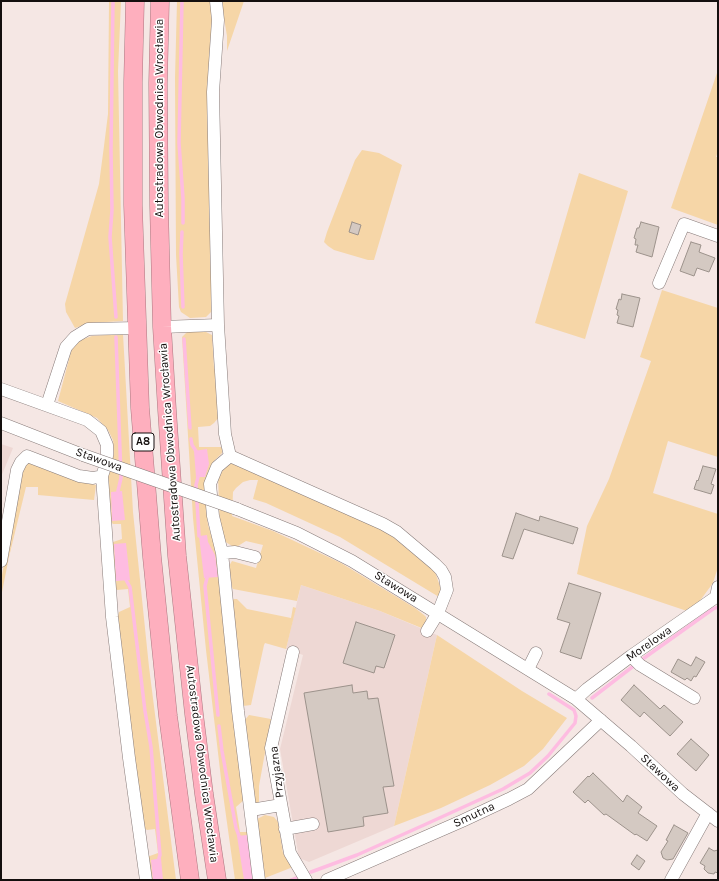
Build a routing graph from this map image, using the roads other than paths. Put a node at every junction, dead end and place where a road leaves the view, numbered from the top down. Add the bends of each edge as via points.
1 (135, 1) edge
2 (160, 1) edge
3 (216, 1) edge
4 (718, 236) edge
5 (659, 283) dead end
6 (218, 325) junction
7 (162, 327) junction
8 (137, 328) junction
9 (1, 389) edge
10 (47, 405) junction
11 (1, 423) edge
12 (230, 456) junction
13 (102, 476) junction
14 (222, 553) junction
15 (255, 557) dead end
16 (1, 561) edge
17 (718, 593) edge
18 (438, 613) junction
19 (427, 631) dead end
20 (293, 652) dead end
21 (536, 653) dead end
22 (635, 660) junction
23 (528, 669) junction
24 (694, 698) dead end
25 (576, 699) junction
26 (601, 720) junction
27 (281, 805) junction
28 (251, 810) junction
29 (708, 814) junction
30 (718, 821) edge
31 (313, 824) dead end
32 (285, 829) junction
33 (146, 880) edge
34 (190, 880) edge
35 (216, 880) edge
36 (259, 880) edge
37 (306, 880) edge
38 (327, 880) edge
39 (671, 880) edge

1 - 8 highway, A8 via 132,205
2 - 7 highway, Autostradowa Obwodnica Wrocławia / A8 via 158,83
3 - 6 street via 218,20 213,92
4 - 5 street via 684,224
6 - 7 street
6 - 12 street via 225,434
7 - 35 highway, Autostradowa Obwodnica Wrocławia / A8 via 177,556
8 - 10 street via 88,329 75,337 66,347
8 - 34 highway, A8 via 140,408 152,557 168,716
9 - 10 street
10 - 13 street via 87,420 101,431 107,445
11 - 18 street, Stawowa, bridge via 282,526 330,549
12 - 14 street via 217,467 210,484 212,516
12 - 18 street via 397,532 435,564 445,577 446,590
13 - 16 street via 79,476 27,456 17,470
13 - 33 street via 112,617
14 - 15 street via 235,552
14 - 28 street
17 - 22 street, Morelowa
18 - 19 street
18 - 23 street, Stawowa
20 - 27 street, Przyjazna via 271,748
21 - 23 street
22 - 24 street
22 - 25 street, Morelowa via 587,689
23 - 25 street, Stawowa
25 - 26 street, Stawowa
26 - 29 street, Stawowa
26 - 38 street, Smutna via 528,789
27 - 28 street
27 - 32 street, Przyjazna
28 - 36 street
29 - 30 street, Stawowa
29 - 39 street
31 - 32 street
32 - 37 street, Przyjazna via 290,853

